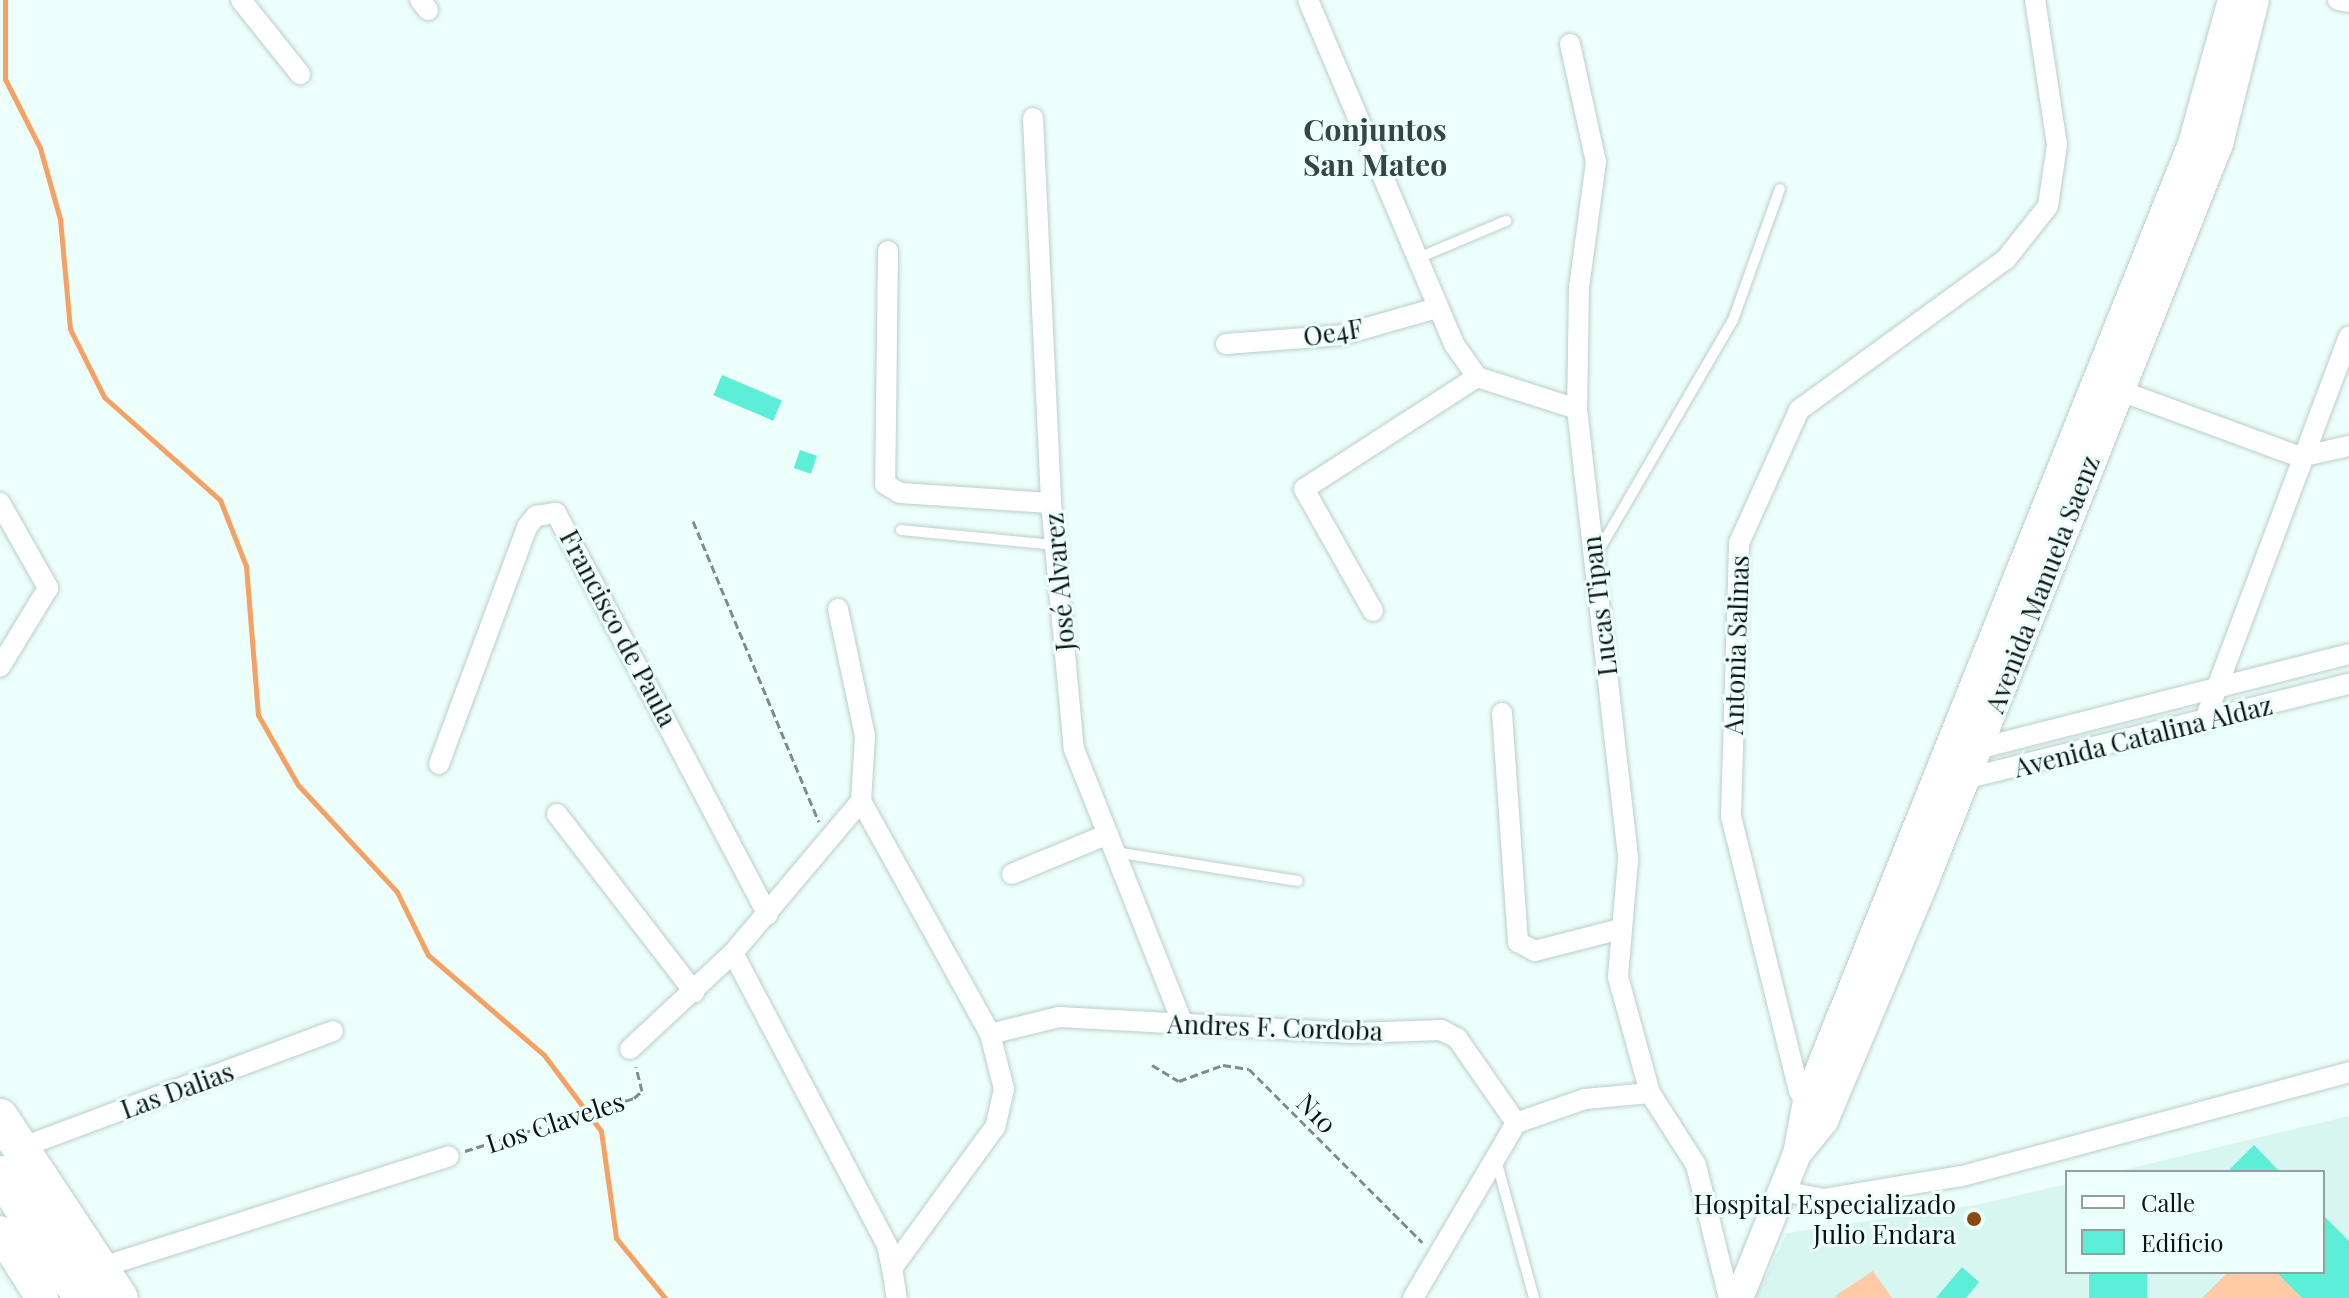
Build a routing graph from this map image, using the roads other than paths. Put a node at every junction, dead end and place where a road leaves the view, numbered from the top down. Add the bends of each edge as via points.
1 (241, 0) edge
2 (1308, 0) edge
3 (2035, 0) edge
4 (2232, 0) edge
5 (2255, 0) edge
6 (2338, 0) edge
7 (2349, 2) edge
8 (1570, 44) dead end
9 (300, 74) dead end
10 (1033, 118) dead end
11 (1780, 189) dead end
12 (1506, 221) dead end
13 (888, 251) dead end
14 (1416, 259) junction
15 (1437, 308) junction
16 (2349, 336) edge
17 (1226, 344) dead end
18 (1477, 377) junction
19 (2107, 386) junction
20 (1577, 409) junction
21 (2349, 446) edge
22 (2300, 457) junction
23 (1051, 503) junction
24 (2, 509) edge
25 (901, 530) dead end
26 (1055, 545) junction
27 (1594, 559) junction
28 (838, 609) dead end
29 (1373, 611) dead end
30 (2349, 654) edge
31 (0, 667) edge
32 (2349, 684) edge
33 (2214, 690) junction
34 (1502, 713) dead end
35 (2204, 722) junction
36 (1964, 752) junction
37 (439, 764) dead end
38 (1967, 779) junction
39 (1937, 785) junction
40 (861, 801) junction
41 (557, 814) dead end
42 (1111, 843) junction
43 (1012, 874) dead end
44 (1298, 881) dead end
45 (768, 915) junction
46 (1620, 929) junction
47 (733, 953) junction
48 (694, 992) junction
49 (1183, 1025) junction
50 (333, 1031) dead end
51 (990, 1034) junction
52 (630, 1049) road end
53 (2349, 1072) edge
54 (1650, 1093) junction
55 (1815, 1111) junction
56 (0, 1117) edge
57 (1516, 1123) junction
58 (1495, 1154) junction
59 (449, 1156) road end
60 (10, 1161) edge
61 (1783, 1191) junction
62 (0, 1232) edge
63 (892, 1268) junction
64 (91, 1283) edge
65 (895, 1296) edge
66 (42, 1298) edge
67 (120, 1298) edge
68 (1413, 1298) edge
69 (1534, 1298) edge
70 (1729, 1298) edge
71 (1739, 1298) edge

1 - 9 street
2 - 14 street
3 - 55 street, Antonia Salinas via 2057,145 2048,206 2006,259 1799,410 1739,543 1731,816
4 - 19 street, Avenida Manuela Saenz via 2192,144
5 - 19 street, Avenida Manuela Saenz via 2219,144
6 - 7 street
8 - 20 street, Lucas Tipan via 1596,162 1579,287
10 - 23 street, José Alvarez
11 - 27 lane via 1733,320
12 - 14 lane
13 - 23 street via 885,484 900,493
14 - 15 street
15 - 17 street, Oe4F via 1342,335
15 - 18 street
16 - 22 street
18 - 20 street
18 - 29 street via 1304,489
19 - 22 street
19 - 36 street, Avenida Manuela Saenz
20 - 27 street, Lucas Tipan
21 - 22 street
22 - 33 street
23 - 26 street, José Alvarez
24 - 31 street via 48,588
25 - 26 lane
26 - 42 street, José Alvarez via 1074,749
27 - 46 street, Lucas Tipan via 1628,860
28 - 40 street via 865,736
30 - 33 street, Avenida Catalina Aldaz
32 - 35 street, Avenida Catalina Aldaz
33 - 35 street
33 - 36 street, Avenida Catalina Aldaz
34 - 46 street via 1518,942 1535,951
35 - 38 street, Avenida Catalina Aldaz
36 - 38 street, Avenida Manuela Saenz
36 - 39 street, Avenida Manuela Saenz
37 - 45 street, Francisco de Paula via 527,527 536,516 556,513
38 - 39 street, Avenida Catalina Aldaz
38 - 55 street, Avenida Manuela Saenz
39 - 55 street, Avenida Manuela Saenz
40 - 45 street, Los Claveles
40 - 51 street
41 - 48 street
42 - 43 street
42 - 44 lane
42 - 49 street, José Alvarez
45 - 47 street, Los Claveles
46 - 54 street, Lucas Tipan via 1618,977
47 - 48 street, Los Claveles
47 - 63 street via 887,1245
48 - 52 street, Los Claveles
49 - 51 street, Andres F. Cordoba via 1059,1017
49 - 57 street, Andres F. Cordoba via 1450,1032
50 - 60 street, Las Dalias
51 - 63 street via 1004,1089 995,1127
53 - 61 street via 1962,1176 1823,1199
54 - 57 street via 1585,1099
54 - 70 street, Lucas Tipan via 1696,1165
55 - 61 street, Avenida Manuela Saenz
56 - 60 highway
57 - 58 street
58 - 68 street
58 - 69 lane
59 - 64 street
60 - 64 highway
61 - 71 street, Avenida Manuela Saenz
62 - 66 main road
63 - 65 street
64 - 67 highway

